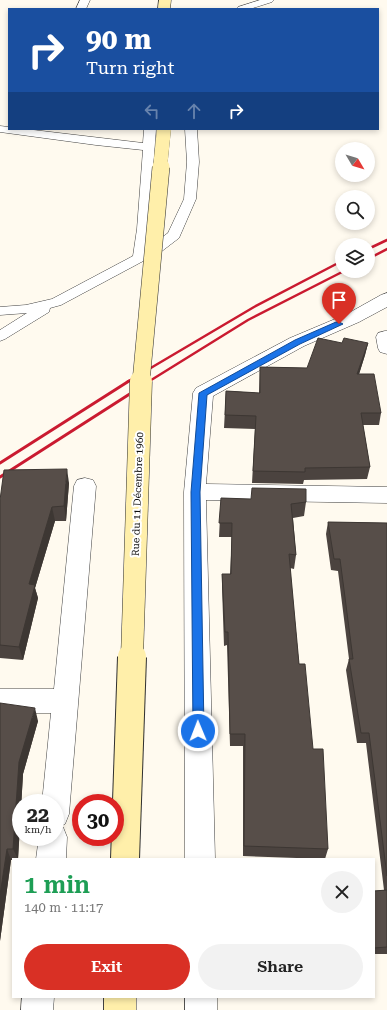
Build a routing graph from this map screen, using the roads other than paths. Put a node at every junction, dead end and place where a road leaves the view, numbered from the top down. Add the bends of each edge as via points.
1 (268, 0) edge
2 (244, 8) edge
3 (0, 129) edge
4 (150, 130) edge
5 (164, 130) edge
6 (191, 130) edge
7 (28, 135) edge
8 (0, 138) edge
9 (148, 152) junction
10 (139, 258) junction
11 (387, 299) edge
12 (56, 302) junction
13 (0, 311) edge
14 (0, 336) edge
15 (387, 337) edge
16 (387, 348) edge
17 (85, 486) dead end
18 (195, 492) junction
19 (387, 495) edge
20 (0, 701) edge
21 (66, 701) junction
22 (57, 794) edge
23 (52, 846) edge
24 (51, 858) edge
25 (125, 858) edge
26 (200, 858) edge
27 (38, 998) edge
28 (120, 998) edge
29 (201, 998) edge
30 (37, 1010) edge
31 (120, 1010) edge
32 (201, 1010) edge

1 - 2 lane
3 - 7 lane
4 - 9 lane
5 - 25 main road, Rue du 11 Décembre 1960, bridge via 141,380
6 - 10 lane via 193,162 190,199 174,235
7 - 8 lane
7 - 9 lane
9 - 10 lane via 144,229
10 - 12 lane
11 - 18 street via 353,318 297,342 203,393
12 - 13 lane via 26,309
12 - 14 lane
15 - 16 street
17 - 21 street
18 - 19 street
18 - 26 street
20 - 21 street
21 - 22 street
23 - 24 street
27 - 30 street
28 - 31 main road
29 - 32 street

